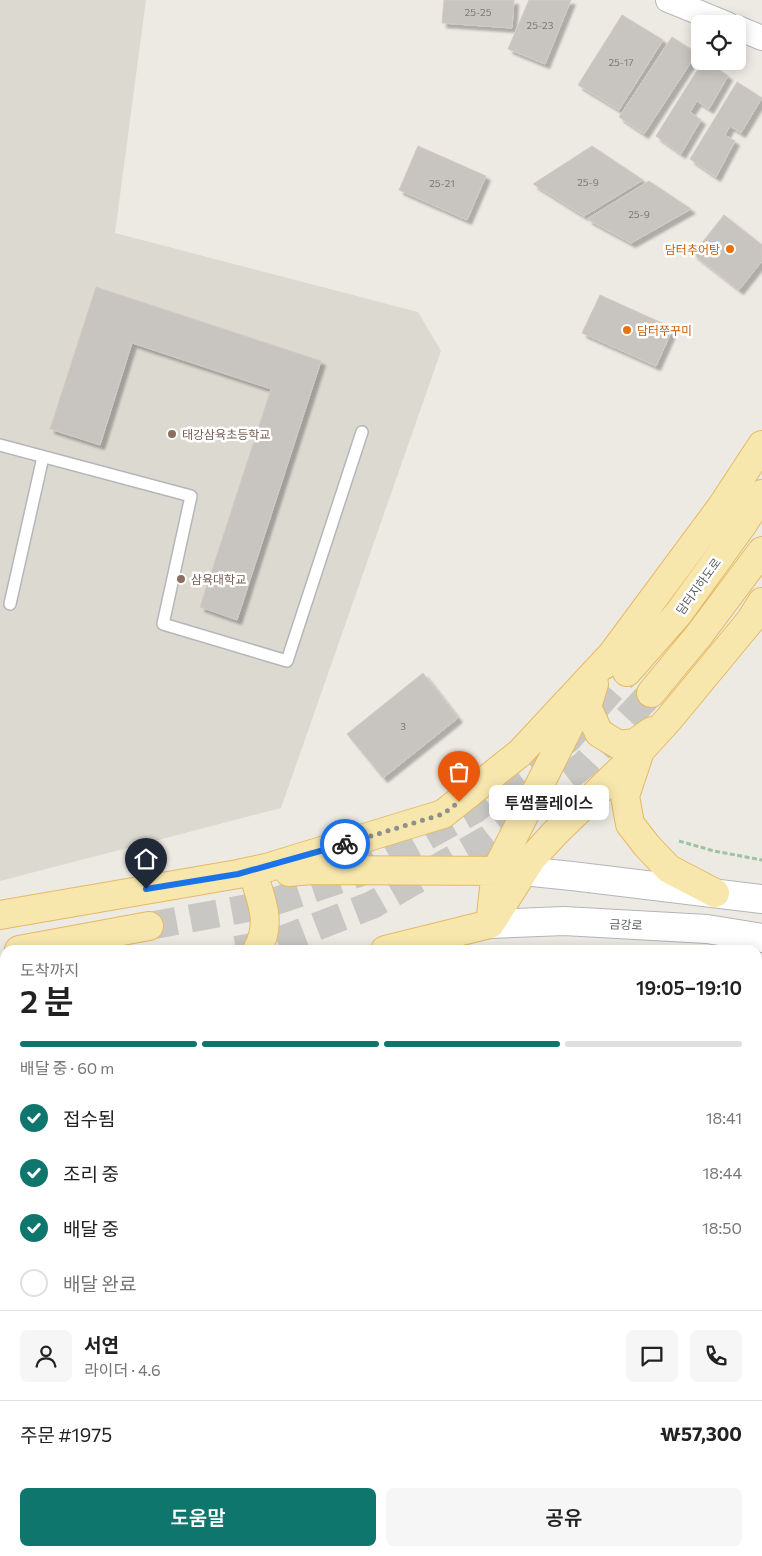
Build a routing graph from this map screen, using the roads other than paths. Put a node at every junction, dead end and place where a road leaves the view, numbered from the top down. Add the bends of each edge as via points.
1 (668, 0) edge
2 (706, 15) edge
3 (746, 31) edge
4 (762, 38) edge
5 (362, 432) dead end
6 (0, 445) edge
7 (762, 445) edge
8 (43, 457) junction
9 (762, 494) edge
10 (762, 551) edge
11 (762, 602) edge
12 (10, 604) dead end
13 (621, 662) junction
14 (651, 693) tunnel mouth
15 (670, 719) junction
16 (640, 752) junction
17 (510, 871) junction
18 (246, 875) junction
19 (715, 893) junction
20 (762, 899) edge
21 (0, 915) edge
22 (490, 924) junction
23 (149, 926) tunnel mouth
24 (762, 938) edge
25 (46, 945) edge
26 (260, 945) edge
27 (406, 945) edge

1 - 2 street
3 - 4 street
5 - 8 lane via 287,661 162,624 191,496
6 - 8 lane
7 - 13 main road
8 - 12 lane
9 - 13 main road, 담터지하도로 via 678,614
10 - 14 main road
11 - 15 main road
13 - 15 main road via 594,684 587,707 599,733 619,745 635,743
13 - 17 main road via 595,677 573,717
13 - 18 main road via 520,753 443,814
15 - 16 main road
16 - 17 main road via 532,858
16 - 19 main road via 626,796 630,824 669,869
17 - 18 main road via 312,870
17 - 19 main road
17 - 22 main road
18 - 21 main road
18 - 26 main road via 265,911
19 - 20 main road
22 - 24 main road, 금강로 via 564,921 707,929
22 - 27 main road
23 - 25 main road

